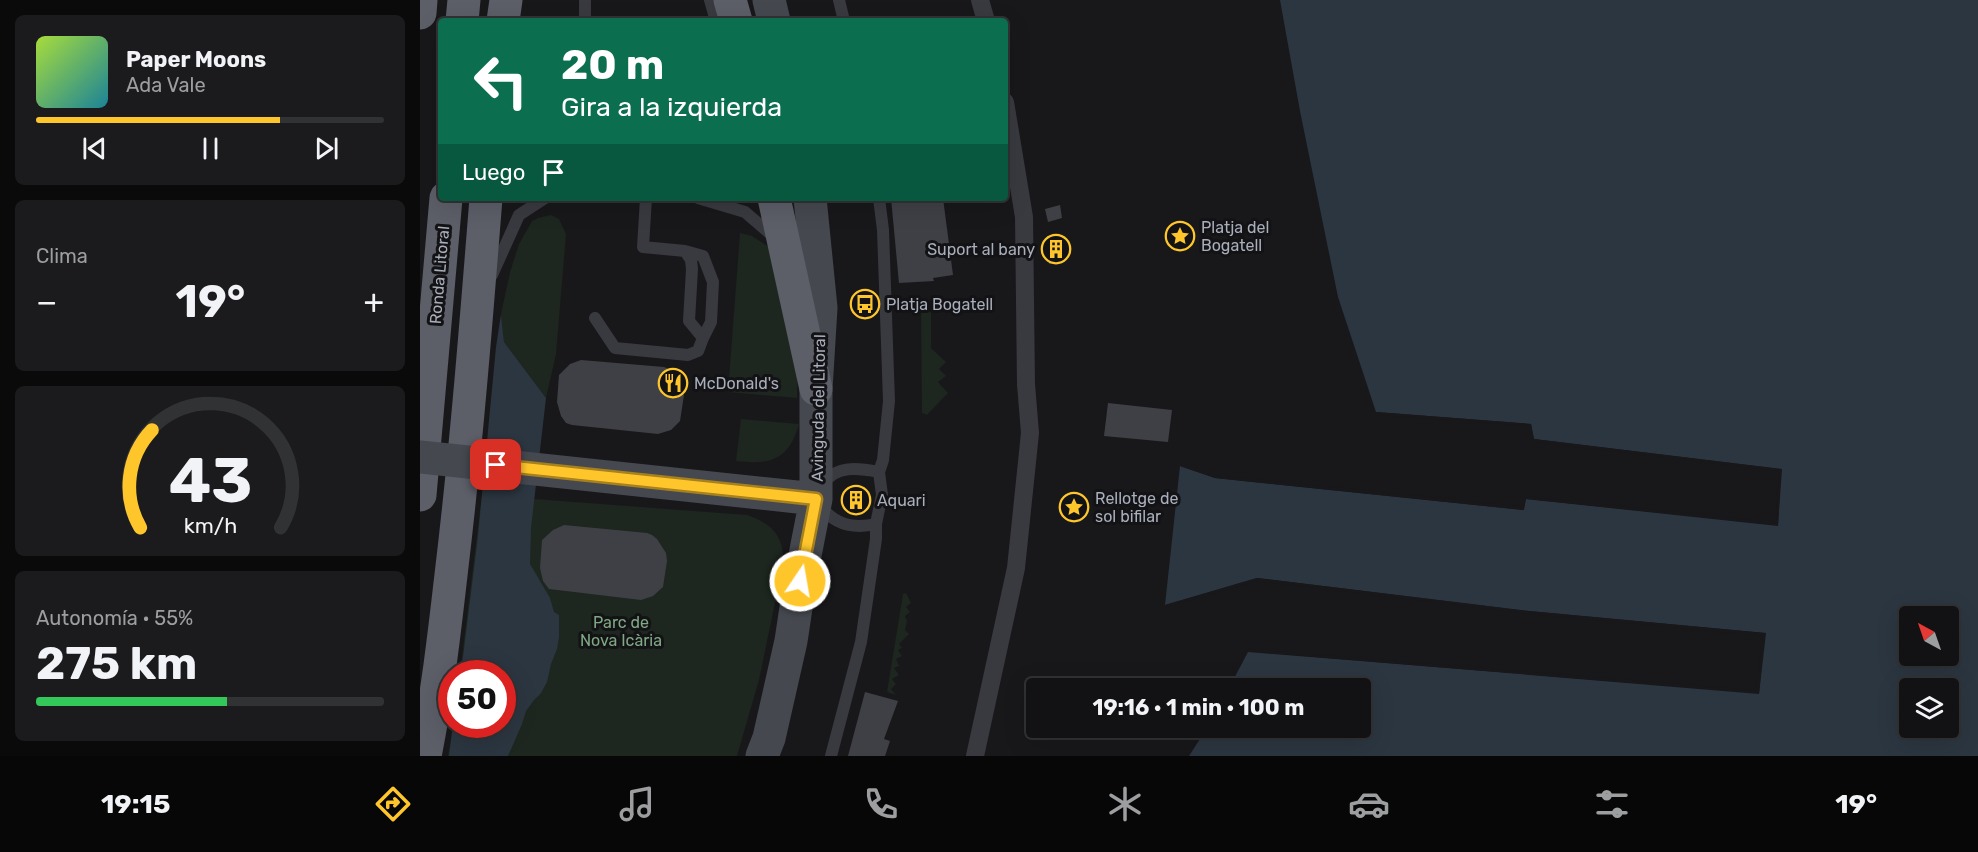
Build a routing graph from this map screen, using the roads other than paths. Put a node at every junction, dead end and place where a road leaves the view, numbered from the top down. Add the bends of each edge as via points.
1 (421, 0) edge
2 (464, 0) edge
3 (506, 0) edge
4 (585, 0) edge
5 (710, 0) edge
6 (730, 0) edge
7 (769, 0) edge
8 (839, 0) edge
9 (980, 0) edge
10 (420, 13) edge
11 (462, 18) edge
12 (503, 18) edge
13 (585, 18) edge
14 (715, 18) edge
15 (735, 18) edge
16 (773, 18) edge
17 (843, 18) edge
18 (985, 18) edge
19 (1008, 120) edge
20 (446, 201) edge
21 (486, 201) edge
22 (540, 201) edge
23 (646, 201) edge
24 (711, 201) edge
25 (775, 201) edge
26 (810, 201) edge
27 (879, 201) edge
28 (685, 251) junction
29 (786, 252) junction
30 (595, 318) dead end
31 (476, 325) junction
32 (703, 338) junction
33 (816, 389) junction
34 (420, 457) edge
35 (879, 472) junction
36 (420, 495) edge
37 (816, 499) junction
38 (876, 524) junction
39 (425, 756) edge
40 (762, 756) edge
41 (831, 756) edge
42 (975, 756) edge

1 - 10 highway
2 - 11 highway
3 - 12 highway
4 - 13 lane
5 - 14 lane
6 - 15 highway
7 - 16 main road
8 - 17 lane
9 - 18 street
19 - 42 street via 1024,217 1030,433 1016,568
20 - 36 highway, Ronda Litoral
21 - 31 highway
22 - 31 lane via 519,215 497,263
23 - 28 lane via 643,247
24 - 29 lane via 745,212 772,234
25 - 29 highway
26 - 33 main road, Avinguda del Litoral via 821,308
27 - 35 lane via 889,401
28 - 32 lane via 692,268 689,321
28 - 32 lane via 703,256 713,282 711,322
29 - 33 highway
30 - 32 lane via 615,348 694,354
31 - 39 highway via 459,512
33 - 37 main road, Avinguda del Litoral
34 - 37 main road, bridge
35 - 37 lane via 839,470 824,481
35 - 38 lane via 882,495
37 - 38 lane via 836,522 862,527
37 - 40 main road, Avinguda del Litoral via 791,641
38 - 41 lane via 861,642

